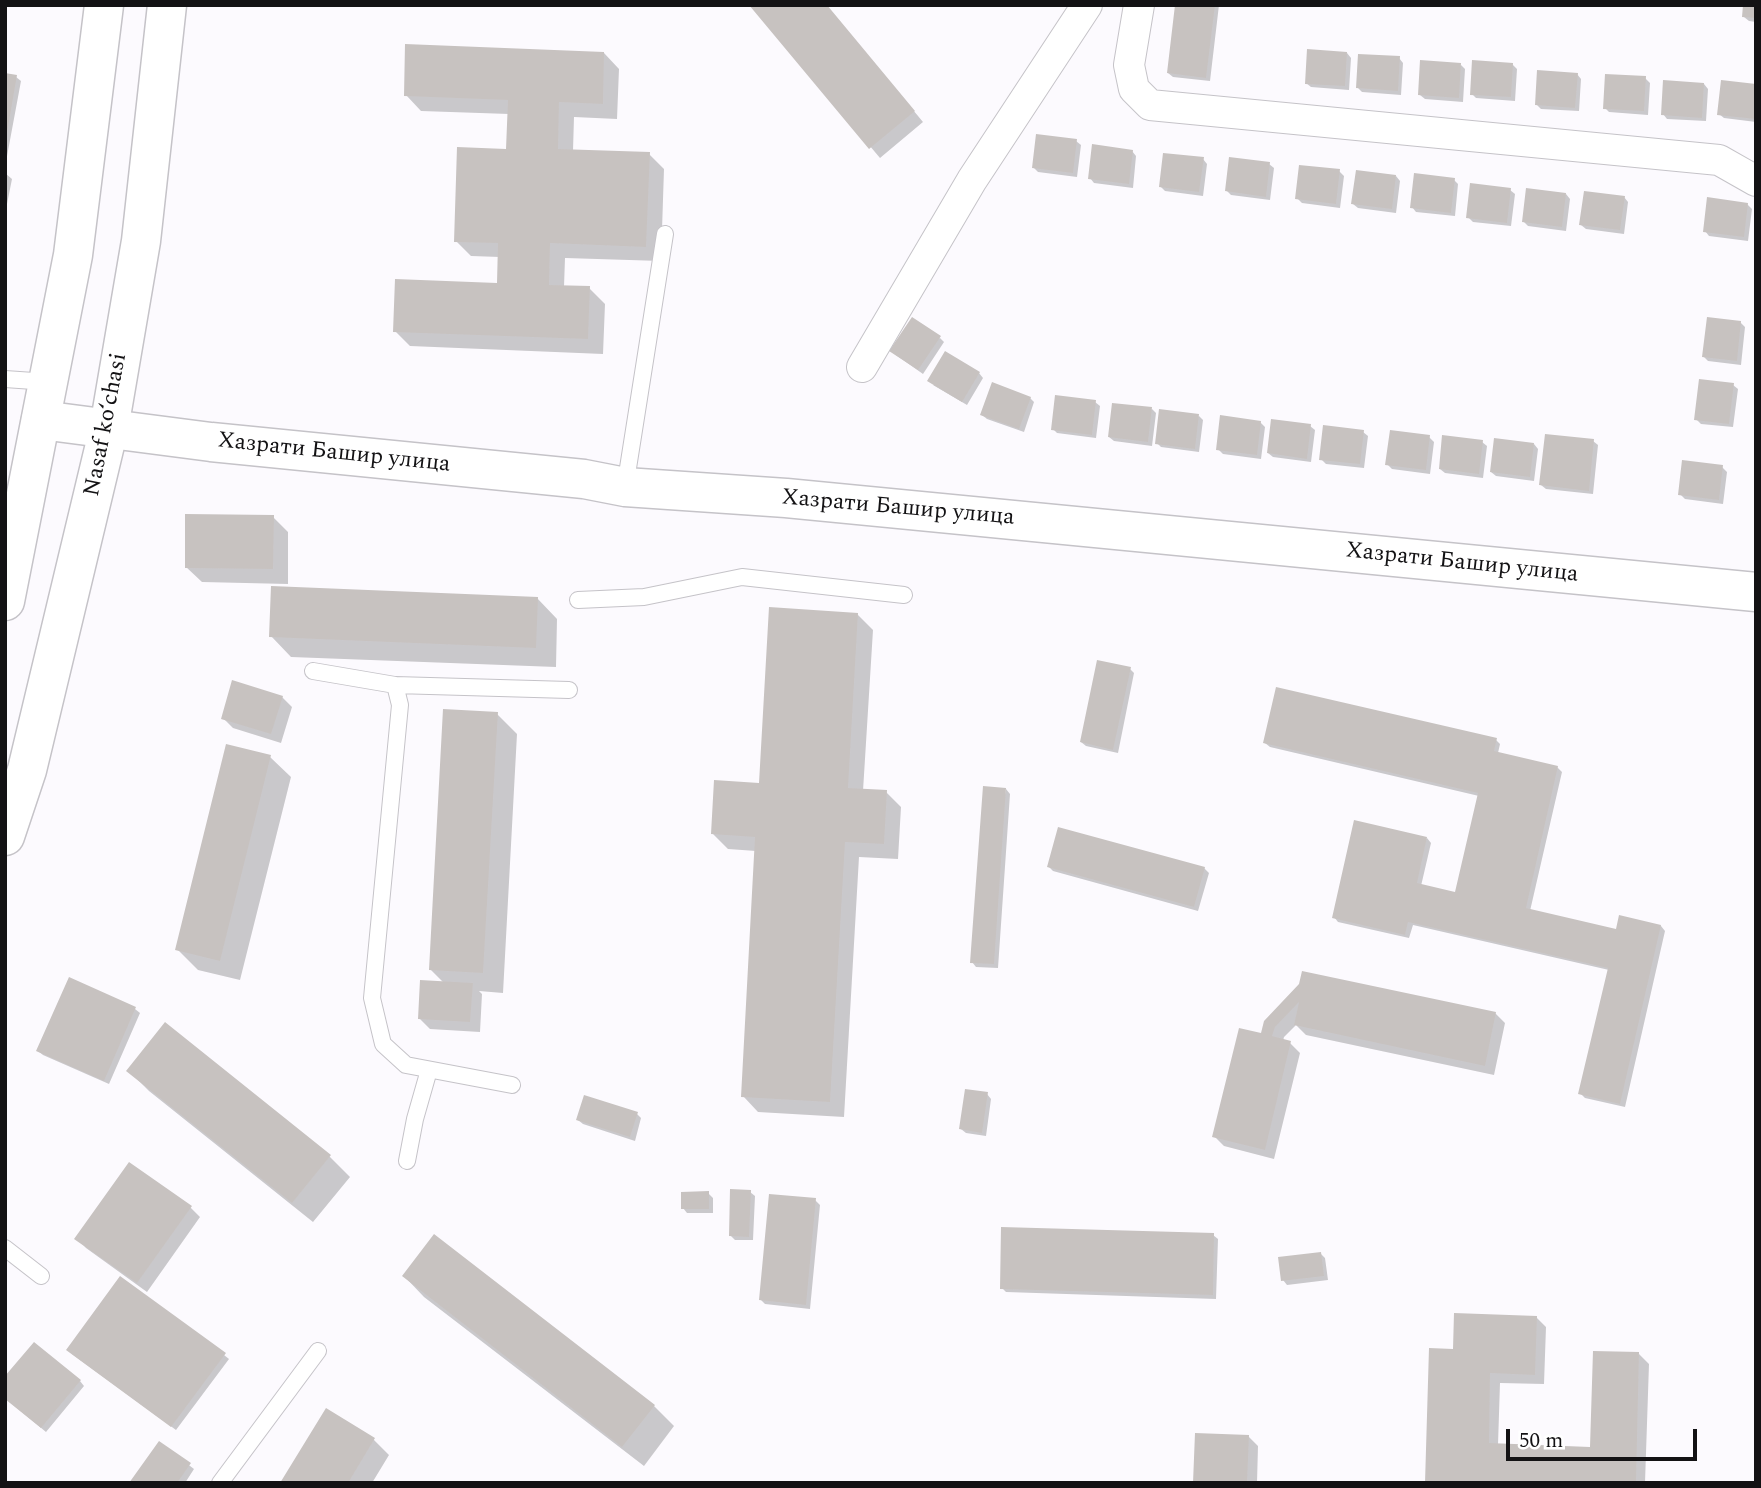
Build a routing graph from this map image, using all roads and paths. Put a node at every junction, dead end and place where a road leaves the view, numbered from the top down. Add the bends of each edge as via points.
1 (104, 5) edge
2 (167, 5) edge
3 (1087, 5) edge
4 (1139, 5) edge
5 (1756, 181) edge
6 (665, 234) dead end
7 (862, 367) dead end
8 (5, 379) edge
9 (48, 382) junction
10 (41, 420) junction
11 (109, 428) junction
12 (625, 487) junction
13 (1756, 592) edge
14 (904, 595) dead end
15 (578, 600) dead end
16 (5, 601) edge
17 (313, 671) dead end
18 (395, 685) junction
19 (569, 690) dead end
20 (5, 836) edge
21 (429, 1070) junction
22 (512, 1086) dead end
23 (407, 1161) dead end
24 (5, 1248) edge
25 (41, 1276) dead end
26 (318, 1351) dead end
27 (220, 1483) edge

1 - 9 street via 73,255
2 - 11 street, Nasaf ko‘chasi via 141,240
3 - 7 street via 972,180
4 - 5 street via 1129,65 1134,89 1150,105 1719,160
6 - 12 lane
8 - 9 lane
9 - 10 street
10 - 11 street, Хазрати Башир улица
10 - 16 street
11 - 12 street, Хазрати Башир улица
11 - 20 street, Nasaf ko‘chasi via 27,771
12 - 13 street, Хазрати Башир улица via 786,498
14 - 15 lane via 742,577 645,597
17 - 18 lane
18 - 19 lane
18 - 21 lane via 400,705 372,998 383,1044 405,1065
21 - 22 lane
21 - 23 lane
24 - 25 lane
26 - 27 lane

